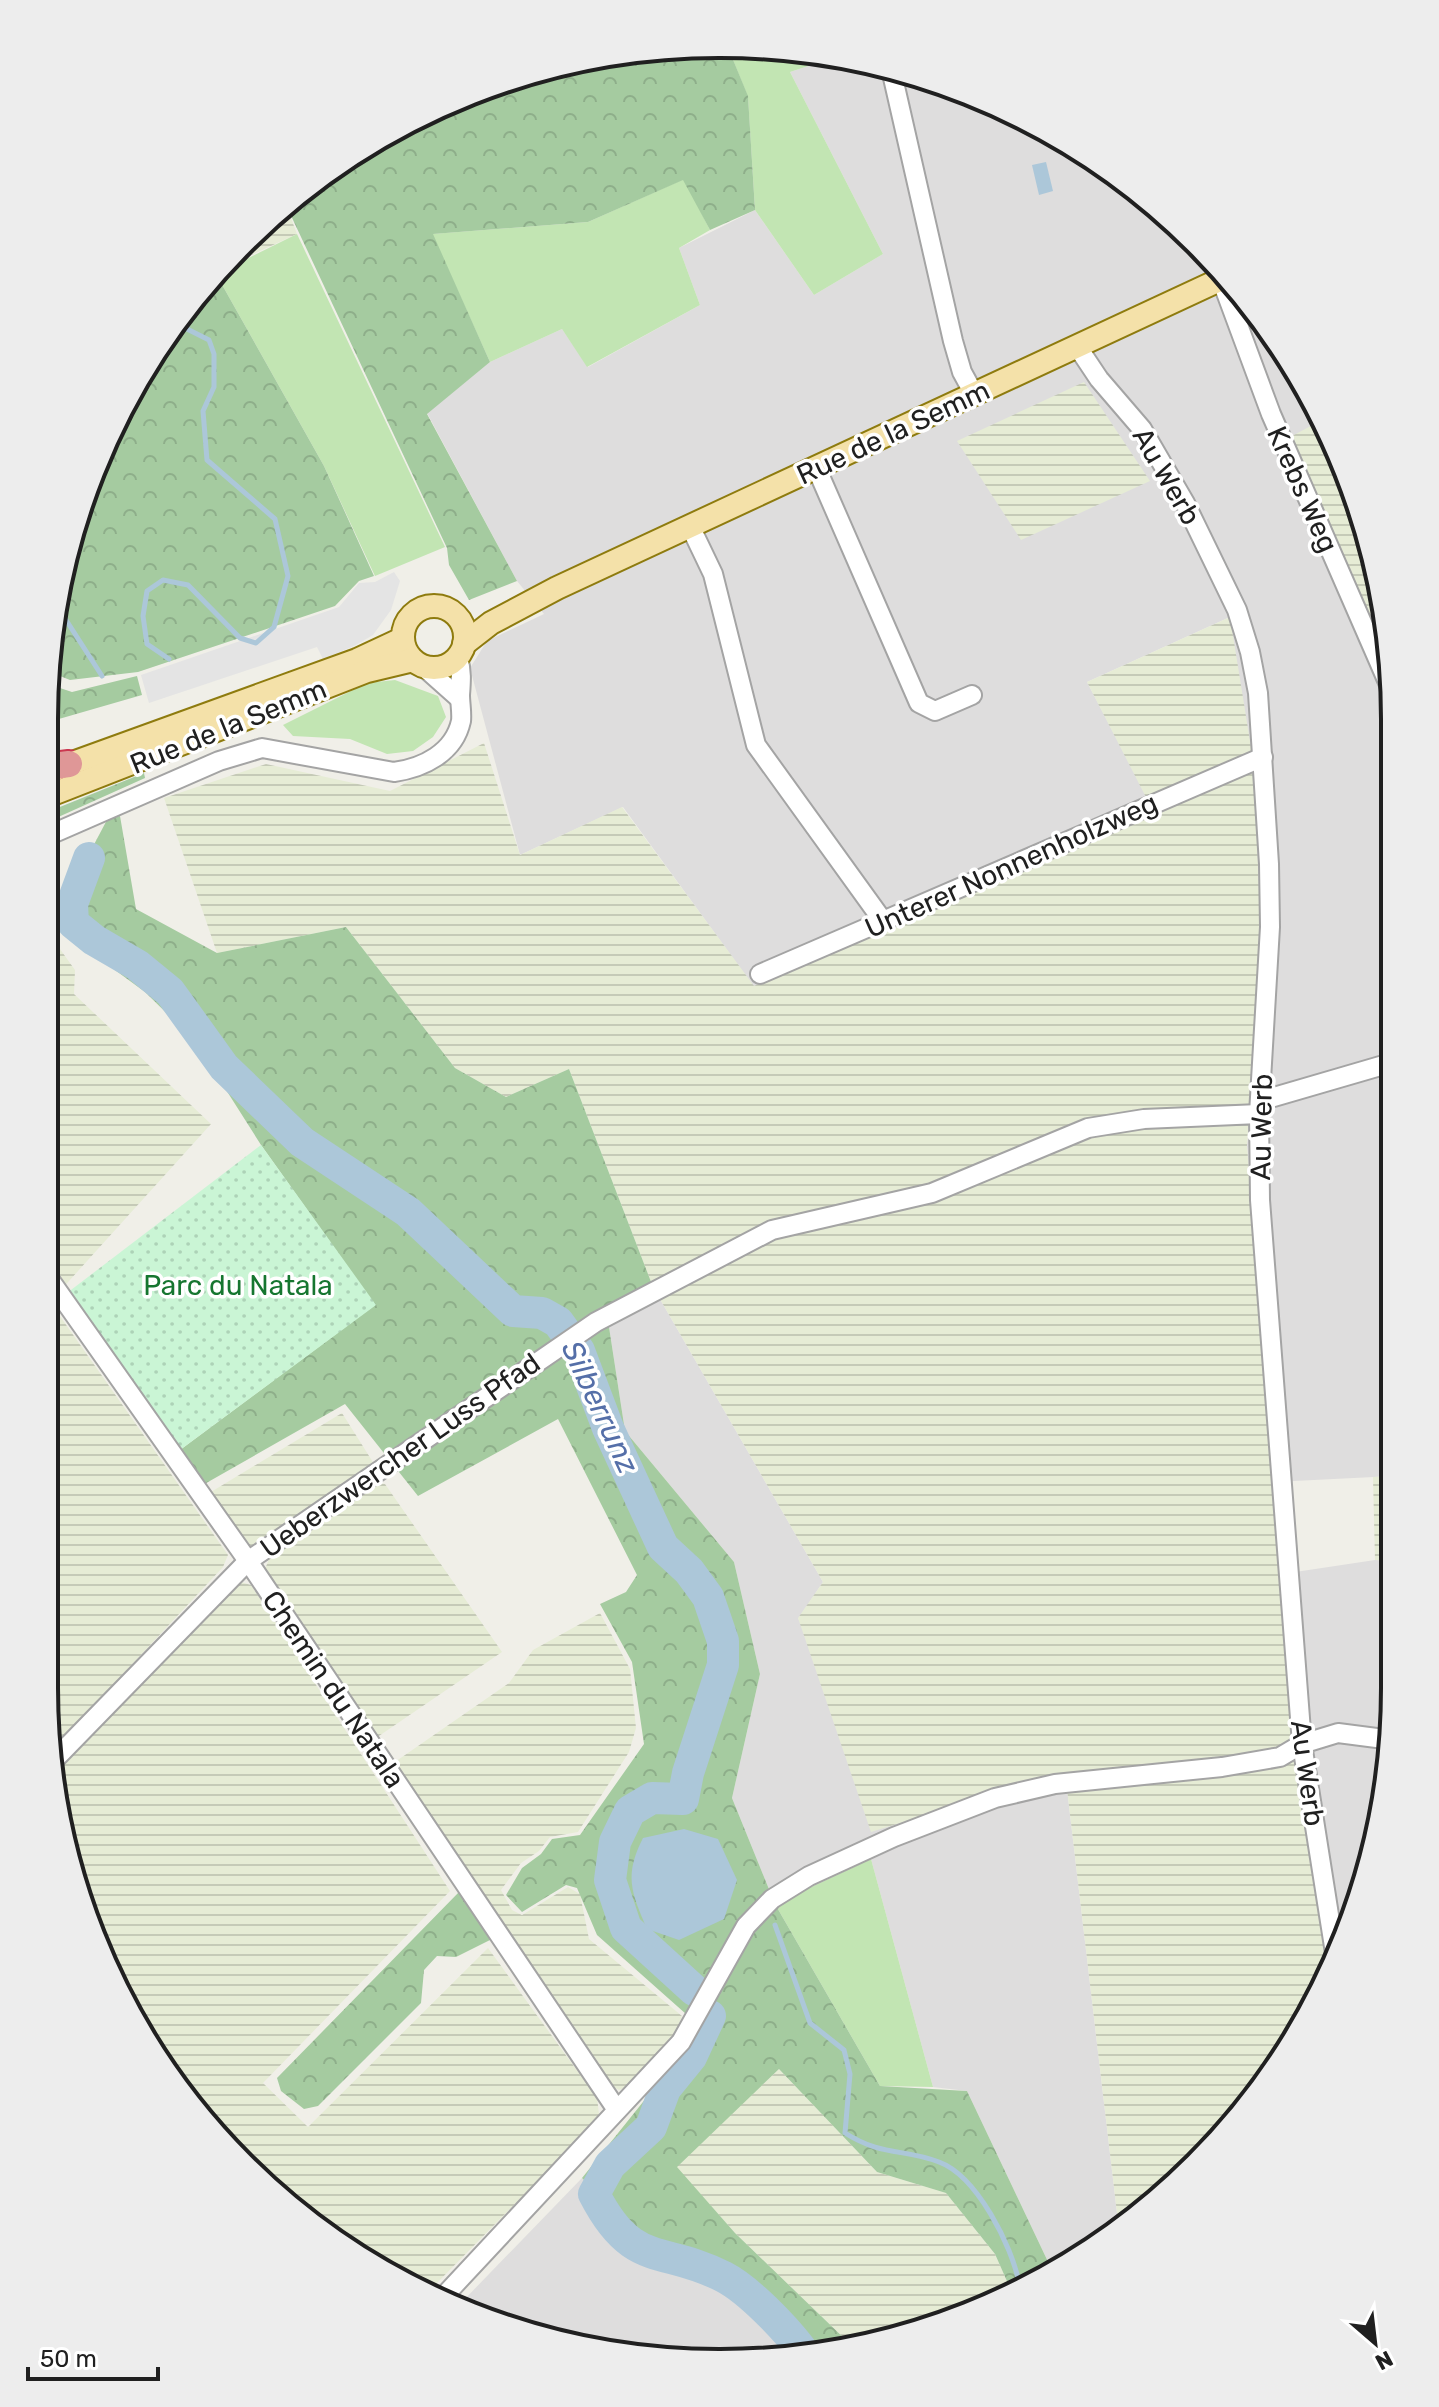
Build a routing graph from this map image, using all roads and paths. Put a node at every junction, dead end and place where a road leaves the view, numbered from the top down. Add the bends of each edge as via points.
1 (894, 82) edge
2 (1215, 281) edge
3 (1234, 305) edge
4 (1077, 346) junction
5 (974, 394) junction
6 (816, 467) junction
7 (690, 526) junction
8 (557, 588) junction
9 (458, 615) junction
10 (402, 639) junction
11 (461, 651) junction
12 (1378, 660) edge
13 (419, 663) junction
14 (972, 695) dead end
15 (460, 699) junction
16 (1263, 757) junction
17 (58, 766) edge
18 (58, 792) edge
19 (58, 831) edge
20 (883, 921) junction
21 (760, 974) dead end
22 (1381, 1066) edge
23 (1260, 1107) junction
24 (58, 1291) edge
25 (248, 1561) junction
26 (1379, 1738) edge
27 (1302, 1744) junction
28 (61, 1752) edge
29 (1332, 1937) edge
30 (617, 2110) junction
31 (449, 2291) edge

1 - 5 street via 953,341
2 - 4 main road, Rue de la Semm
3 - 12 street, Krebs Weg via 1271,414
4 - 5 main road, Rue de la Semm
4 - 16 street, Au Werb via 1142,429 1237,610 1258,693
5 - 6 main road, Rue de la Semm
6 - 7 main road, Rue de la Semm
6 - 14 street via 919,703 935,711
7 - 8 main road, Rue de la Semm
7 - 20 street via 713,574 756,745
8 - 9 main road, Rue de la Semm
8 - 11 main road, Rue de la Semm via 491,623
9 - 10 main road via 438,605 420,608 407,621
9 - 11 main road via 465,627
10 - 13 main road
10 - 17 main road, Rue de la Semm via 357,660
11 - 13 main road via 442,667
11 - 15 street
13 - 15 street
13 - 18 main road, Rue de la Semm via 367,671
15 - 19 street via 461,721 449,746 412,770 394,772 262,748 219,761
16 - 20 street, Unterer Nonnenholzweg
16 - 23 street, Au Werb via 1270,927
20 - 21 street, Unterer Nonnenholzweg
22 - 23 street, Ueberzwercher Luss Pfad
23 - 25 street, Ueberzwercher Luss Pfad via 1088,1128 932,1193 772,1230 581,1332
23 - 27 street, Au Werb via 1260,1200
24 - 25 street, Chemin du Natala
25 - 28 street, Ueberzwercher Luss Pfad
25 - 30 street, Chemin du Natala
26 - 27 street via 1338,1733
27 - 29 street, Au Werb
27 - 30 street via 1280,1757 1055,1784 995,1798 809,1876 772,1899 746,1926 681,2042
30 - 31 street

